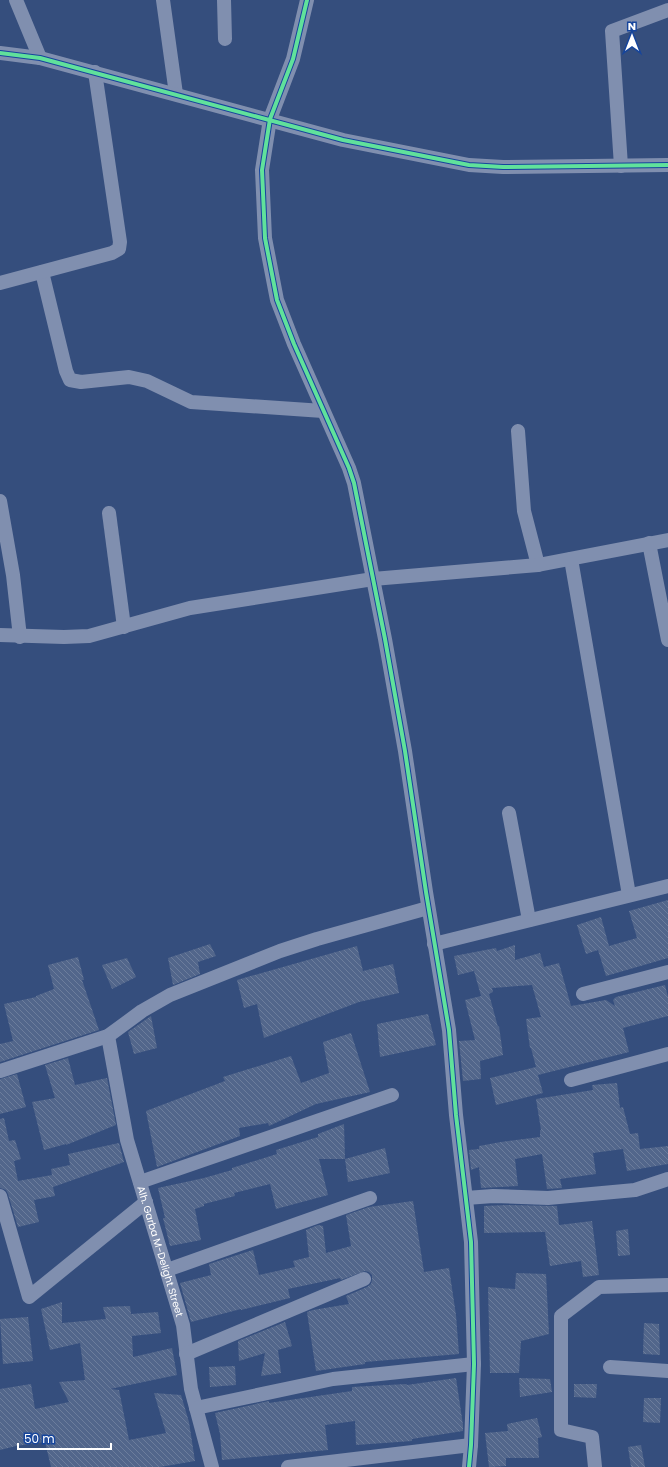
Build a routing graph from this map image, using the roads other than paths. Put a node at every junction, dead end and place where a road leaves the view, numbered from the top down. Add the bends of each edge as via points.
1 (16, 0) edge
2 (163, 0) edge
3 (224, 0) edge
4 (307, 0) edge
5 (668, 10) edge
6 (225, 39) dead end
7 (0, 53) edge
8 (40, 58) junction
9 (95, 72) junction
10 (176, 94) junction
11 (270, 119) junction
12 (668, 165) edge
13 (621, 166) junction
14 (42, 272) junction
15 (0, 283) edge
16 (323, 411) junction
17 (518, 431) dead end
18 (1, 506) edge
19 (109, 513) dead end
20 (668, 540) edge
21 (649, 543) junction
22 (571, 559) junction
23 (538, 565) junction
24 (373, 579) junction
25 (124, 627) junction
26 (0, 635) edge
27 (20, 636) junction
28 (668, 640) edge
29 (509, 813) dead end
30 (668, 886) edge
31 (629, 895) junction
32 (428, 908) junction
33 (529, 920) junction
34 (434, 944) junction
35 (668, 972) edge
36 (583, 994) dead end
37 (108, 1036) junction
38 (668, 1054) edge
39 (0, 1071) edge
40 (571, 1080) dead end
41 (392, 1095) dead end
42 (668, 1179) edge
43 (140, 1182) junction
44 (0, 1196) edge
45 (370, 1198) dead end
46 (466, 1198) junction
47 (146, 1202) junction
48 (167, 1270) junction
49 (364, 1279) dead end
50 (668, 1285) edge
51 (186, 1354) junction
52 (474, 1364) junction
53 (610, 1367) dead end
54 (668, 1371) edge
55 (196, 1408) junction
56 (471, 1445) junction
57 (212, 1467) edge
58 (288, 1467) edge
59 (469, 1467) edge
60 (595, 1467) edge

1 - 8 street
2 - 10 street
3 - 6 street
4 - 11 street via 293,59
5 - 13 street via 612,31
7 - 8 street
8 - 9 street
9 - 10 street
9 - 14 street via 119,249
10 - 11 street
11 - 13 street via 343,140 469,164 502,167
11 - 16 street via 262,170 265,238 277,300
12 - 13 street
14 - 15 street
14 - 16 street via 70,380 81,382 129,377 147,381 191,402
16 - 24 street via 354,483
17 - 23 street via 524,511
18 - 27 street
19 - 25 street
20 - 21 street
21 - 22 street
21 - 28 street
22 - 23 street
22 - 31 street
23 - 24 street
24 - 25 street via 190,608
24 - 32 street via 405,751
25 - 27 street via 89,636
26 - 27 street
29 - 33 street
30 - 31 street
31 - 33 street
32 - 34 street
32 - 37 street via 316,939 170,994
33 - 34 street
34 - 46 street via 449,1030
35 - 36 street
37 - 39 street
37 - 43 street, Alh. Garba M-Delight Street via 127,1140
38 - 40 street
41 - 43 street
42 - 46 street via 635,1190 548,1198
43 - 47 street, Alh. Garba M-Delight Street
44 - 47 street via 29,1297
45 - 48 street
46 - 52 street via 471,1242
47 - 48 street, Alh. Garba M-Delight Street
48 - 51 street, Alh. Garba M-Delight Street via 183,1325
49 - 51 street
50 - 60 street via 598,1287 561,1316 561,1430 592,1437
51 - 55 street, Alh. Garba M-Delight Street
52 - 55 street via 332,1379
52 - 56 street
53 - 54 street
55 - 57 street, Alh. Garba M-Delight Street
56 - 58 street
56 - 59 street

